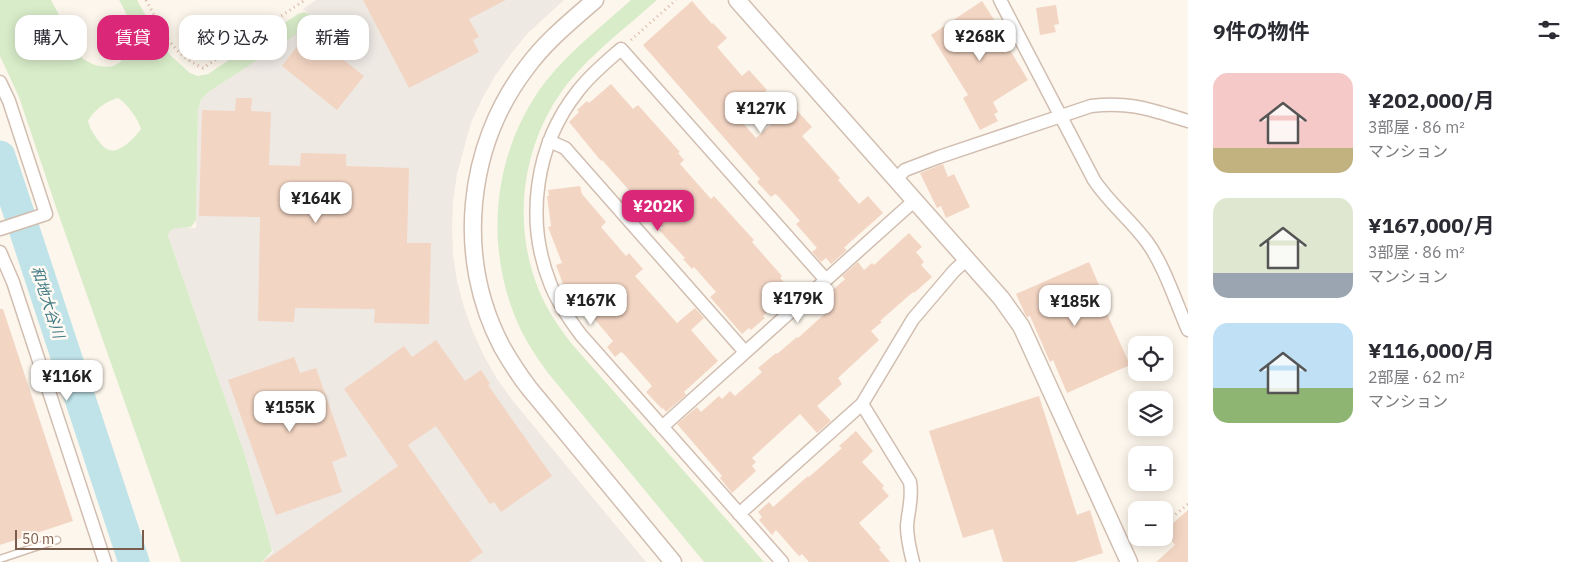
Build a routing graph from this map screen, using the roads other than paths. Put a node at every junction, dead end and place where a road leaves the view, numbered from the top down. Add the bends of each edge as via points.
1 (595, 0) edge
2 (737, 0) edge
3 (1000, 0) edge
4 (0, 82) edge
5 (1060, 115) junction
6 (1188, 121) edge
7 (549, 142) junction
8 (896, 179) junction
9 (915, 200) junction
10 (0, 229) edge
11 (0, 252) edge
12 (967, 259) junction
13 (826, 280) junction
14 (1188, 330) edge
15 (746, 352) junction
16 (862, 404) junction
17 (662, 427) junction
18 (739, 514) junction
19 (57, 540) dead end
20 (0, 559) edge
21 (105, 562) edge
22 (672, 562) edge
23 (782, 562) edge
24 (913, 562) edge
25 (1129, 562) edge

1 - 22 street via 527,66 500,108 490,131 477,178 473,211 477,277 492,324 514,368
2 - 8 street
3 - 5 street
4 - 10 street via 46,214
5 - 6 street via 1110,104 1149,109
5 - 8 street via 905,170
5 - 14 street via 1100,188 1152,250
7 - 13 street via 577,92 621,49
7 - 15 street via 564,148
7 - 17 street via 536,204 539,244 550,283 558,302 581,335
8 - 9 street
9 - 12 street
9 - 13 street
11 - 21 street via 13,282
12 - 16 street via 913,319
12 - 25 street via 1021,326
13 - 15 street
15 - 17 street
16 - 18 street
16 - 24 street via 910,482 912,493 907,537
17 - 18 street
18 - 23 street
19 - 20 lane

